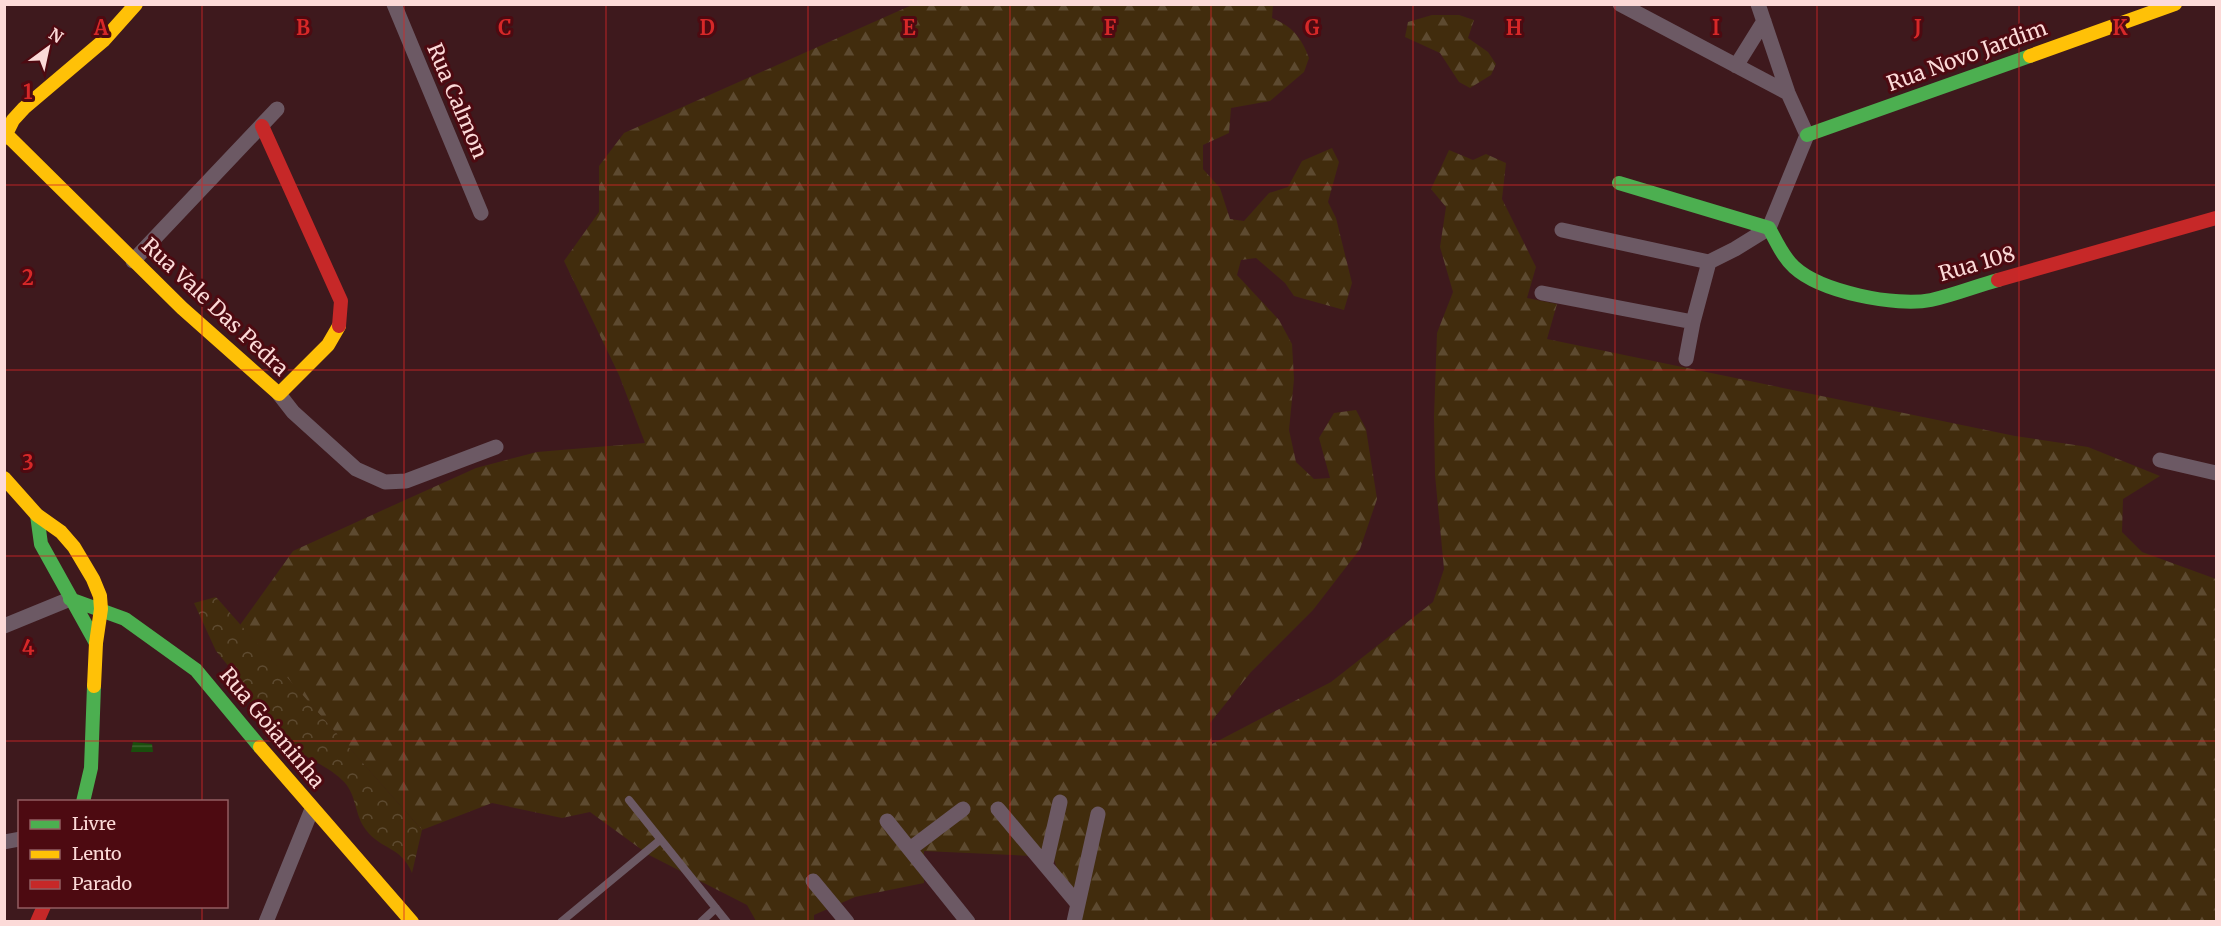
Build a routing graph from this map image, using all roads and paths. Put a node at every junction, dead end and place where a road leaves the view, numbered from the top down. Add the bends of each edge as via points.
1 (394, 4) edge
2 (1620, 4) edge
3 (1758, 4) edge
4 (2175, 4) edge
5 (131, 7) edge
6 (1764, 21) junction
7 (1736, 66) junction
8 (1788, 93) junction
9 (277, 109) dead end
10 (262, 126) junction
11 (1807, 135) junction
12 (5, 136) edge
13 (1619, 183) dead end
14 (482, 213) dead end
15 (2217, 218) edge
16 (1769, 228) junction
17 (1562, 230) dead end
18 (134, 261) junction
19 (1709, 262) junction
20 (1542, 292) dead end
21 (1692, 322) junction
22 (1686, 359) dead end
23 (279, 394) junction
24 (496, 447) dead end
25 (2160, 460) dead end
26 (2217, 473) edge
27 (4, 478) edge
28 (37, 515) junction
29 (70, 599) junction
30 (101, 609) junction
31 (4, 626) edge
32 (96, 644) junction
33 (83, 800) edge
34 (629, 800) dead end
35 (1060, 802) dead end
36 (312, 809) junction
37 (963, 809) dead end
38 (998, 809) dead end
39 (1098, 814) dead end
40 (887, 822) dead end
41 (660, 840) junction
42 (910, 849) junction
43 (1046, 863) junction
44 (813, 881) dead end
45 (1077, 903) junction
46 (716, 908) junction
47 (266, 921) edge
48 (412, 921) edge
49 (561, 921) edge
50 (700, 921) edge
51 (727, 921) edge
52 (847, 921) edge
53 (968, 921) edge
54 (1074, 921) edge

1 - 14 street, Rua Calmon
2 - 7 street
3 - 6 street
4 - 11 street, Rua Novo Jardim
5 - 12 street via 103,41 24,108
6 - 7 street
6 - 8 street
7 - 8 street
8 - 11 street
9 - 10 street
10 - 18 street
10 - 23 street, Rua Vale Das Pedra via 341,301 340,324 328,345
11 - 16 street
12 - 18 street, Rua Vale Das Pedra
13 - 16 street
15 - 16 street, Rua 108 via 1930,300 1902,301 1840,289 1802,273
16 - 19 street
17 - 19 street
18 - 23 street, Rua Vale Das Pedra
19 - 21 street
20 - 21 street
21 - 22 street
23 - 24 street via 293,412 356,469 385,482 406,481
25 - 26 street
27 - 28 street
28 - 29 street via 41,544
28 - 30 street via 74,547 93,579
29 - 30 street, Rua Goianinha
29 - 31 street
29 - 32 street
30 - 32 street
30 - 36 street, Rua Goianinha via 142,630 196,670
32 - 33 street via 92,768
34 - 41 lane
35 - 43 street
36 - 47 street
36 - 48 street, Rua Goianinha
37 - 42 street
38 - 43 street
39 - 45 street
40 - 42 street
41 - 46 lane
41 - 49 lane
42 - 53 street
43 - 45 street
44 - 52 street
45 - 54 street
46 - 50 lane
46 - 51 lane

